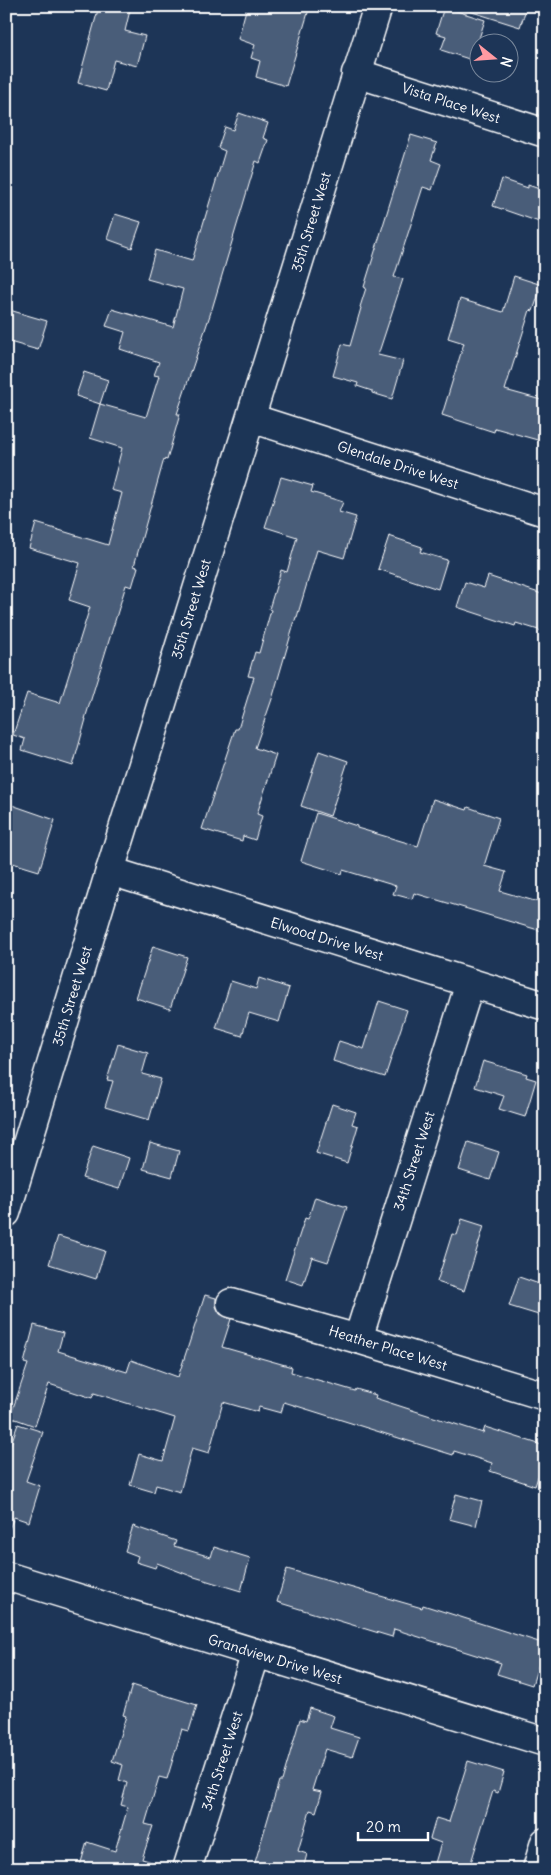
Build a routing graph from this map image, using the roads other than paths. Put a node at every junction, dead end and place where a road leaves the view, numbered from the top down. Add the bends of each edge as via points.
1 (378, 6) edge
2 (356, 73) junction
3 (545, 133) edge
4 (250, 418) junction
5 (545, 512) edge
6 (110, 871) junction
7 (470, 983) junction
8 (545, 1006) edge
9 (6, 1213) edge
10 (230, 1303) dead end
11 (358, 1339) junction
12 (545, 1396) edge
13 (6, 1576) edge
14 (256, 1653) junction
15 (545, 1742) edge
16 (545, 1842) edge
17 (188, 1869) edge
18 (537, 1869) edge

1 - 2 street, 35th Street West
2 - 3 street, Vista Place West
2 - 4 street, 35th Street West
4 - 5 street, Glendale Drive West
4 - 6 street, 35th Street West
6 - 7 street, Elwood Drive West
6 - 9 street, 35th Street West
7 - 8 street, Elwood Drive West
7 - 11 street, 34th Street West
10 - 11 street, Heather Place West
11 - 12 street, Heather Place West
13 - 14 street, Grandview Drive West
14 - 15 street, Grandview Drive West
14 - 17 street, 34th Street West
16 - 18 street

